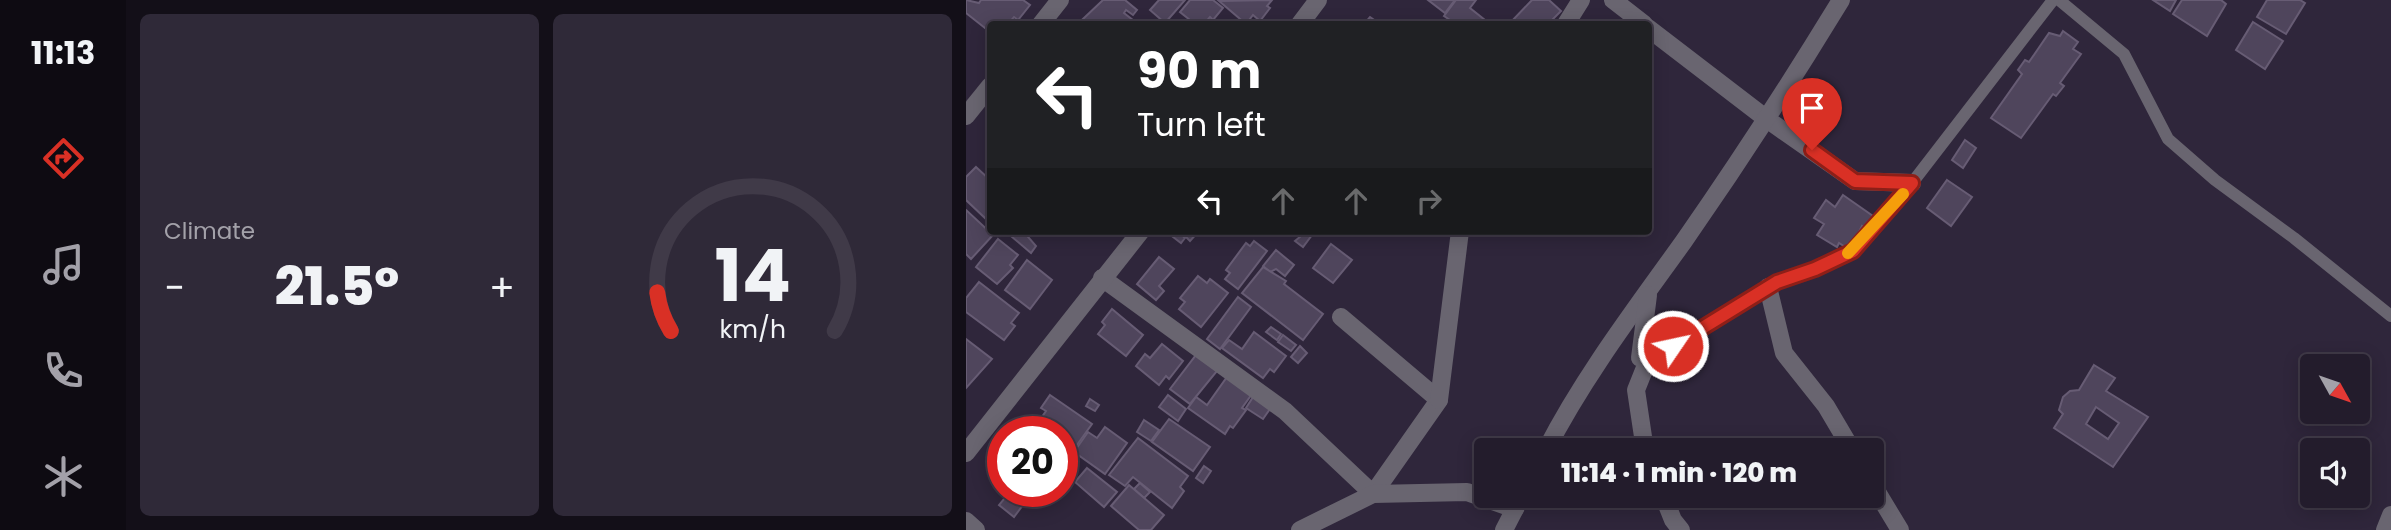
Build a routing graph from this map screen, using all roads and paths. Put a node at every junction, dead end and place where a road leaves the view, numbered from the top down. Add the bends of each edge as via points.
1 (1060, 0) edge
2 (1318, 0) edge
3 (1581, 0) edge
4 (1613, 0) edge
5 (1841, 0) edge
6 (2053, 0) edge
7 (2059, 0) edge
8 (1043, 21) edge
9 (1302, 21) edge
10 (1568, 21) edge
11 (1640, 21) edge
12 (1652, 31) edge
13 (987, 90) edge
14 (966, 116) edge
15 (1768, 120) junction
16 (1912, 183) junction
17 (1138, 235) edge
18 (1460, 235) edge
19 (1102, 278) junction
20 (1768, 287) junction
21 (1648, 291) junction
22 (2391, 316) edge
23 (1341, 317) dead end
24 (1648, 360) junction
25 (1439, 400) junction
26 (1552, 438) edge
27 (1643, 438) edge
28 (1845, 438) edge
29 (966, 453) edge
30 (1474, 493) edge
31 (1373, 494) junction
32 (1884, 504) edge
33 (1516, 508) edge
34 (1668, 508) edge
35 (2391, 515) edge
36 (966, 522) edge
37 (976, 530) edge
38 (1300, 530) edge
39 (1504, 530) edge
40 (1681, 530) edge
41 (1900, 530) edge
42 (2385, 530) edge

1 - 8 street
2 - 9 street
3 - 10 street
4 - 11 street
5 - 15 street
6 - 16 lane
7 - 22 lane via 2124,54 2168,139
12 - 15 street
13 - 14 street
15 - 16 street via 1855,181
15 - 21 street
16 - 20 lane via 1853,251
17 - 19 street
18 - 25 street
19 - 29 street
19 - 31 street via 1285,411
20 - 24 lane
20 - 28 street via 1784,353
21 - 24 street via 1640,358
21 - 26 street
23 - 25 street
24 - 27 street via 1636,390
25 - 31 street
30 - 31 street
31 - 38 street
32 - 41 street
33 - 39 street
34 - 40 street
35 - 42 street
36 - 37 street

